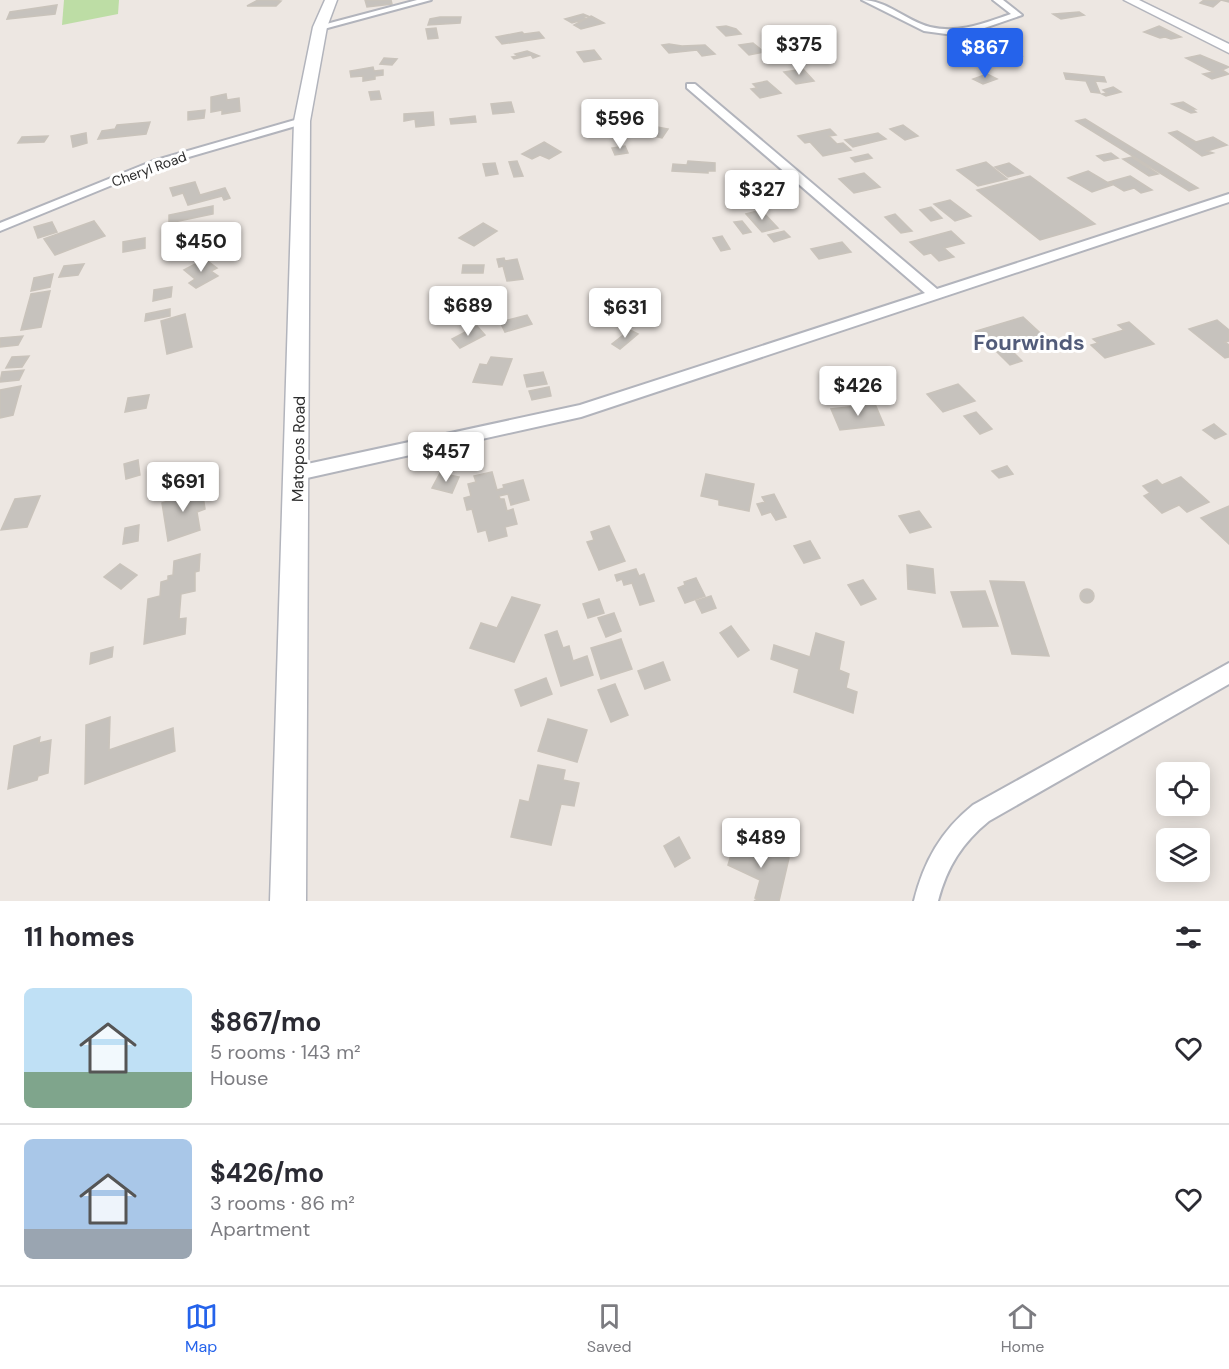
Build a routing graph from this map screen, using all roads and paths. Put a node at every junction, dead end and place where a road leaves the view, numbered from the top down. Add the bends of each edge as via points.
1 (331, 0) edge
2 (428, 0) edge
3 (866, 0) edge
4 (997, 0) edge
5 (1130, 0) edge
6 (320, 27) junction
7 (1229, 49) edge
8 (692, 86) dead end
9 (302, 122) junction
10 (1229, 198) edge
11 (0, 227) edge
12 (936, 295) junction
13 (298, 473) junction
14 (1229, 674) edge
15 (288, 901) edge
16 (926, 901) edge

1 - 6 main road, Matopos Road
2 - 6 street
3 - 4 street via 927,29 961,33 1017,15
5 - 7 street
6 - 9 main road, Matopos Road
8 - 12 street
9 - 11 street, Cheryl Road via 158,163
9 - 13 main road, Matopos Road
10 - 12 street
12 - 13 street via 581,411
13 - 15 main road, Matopos Road
14 - 16 street via 963,826 945,847

